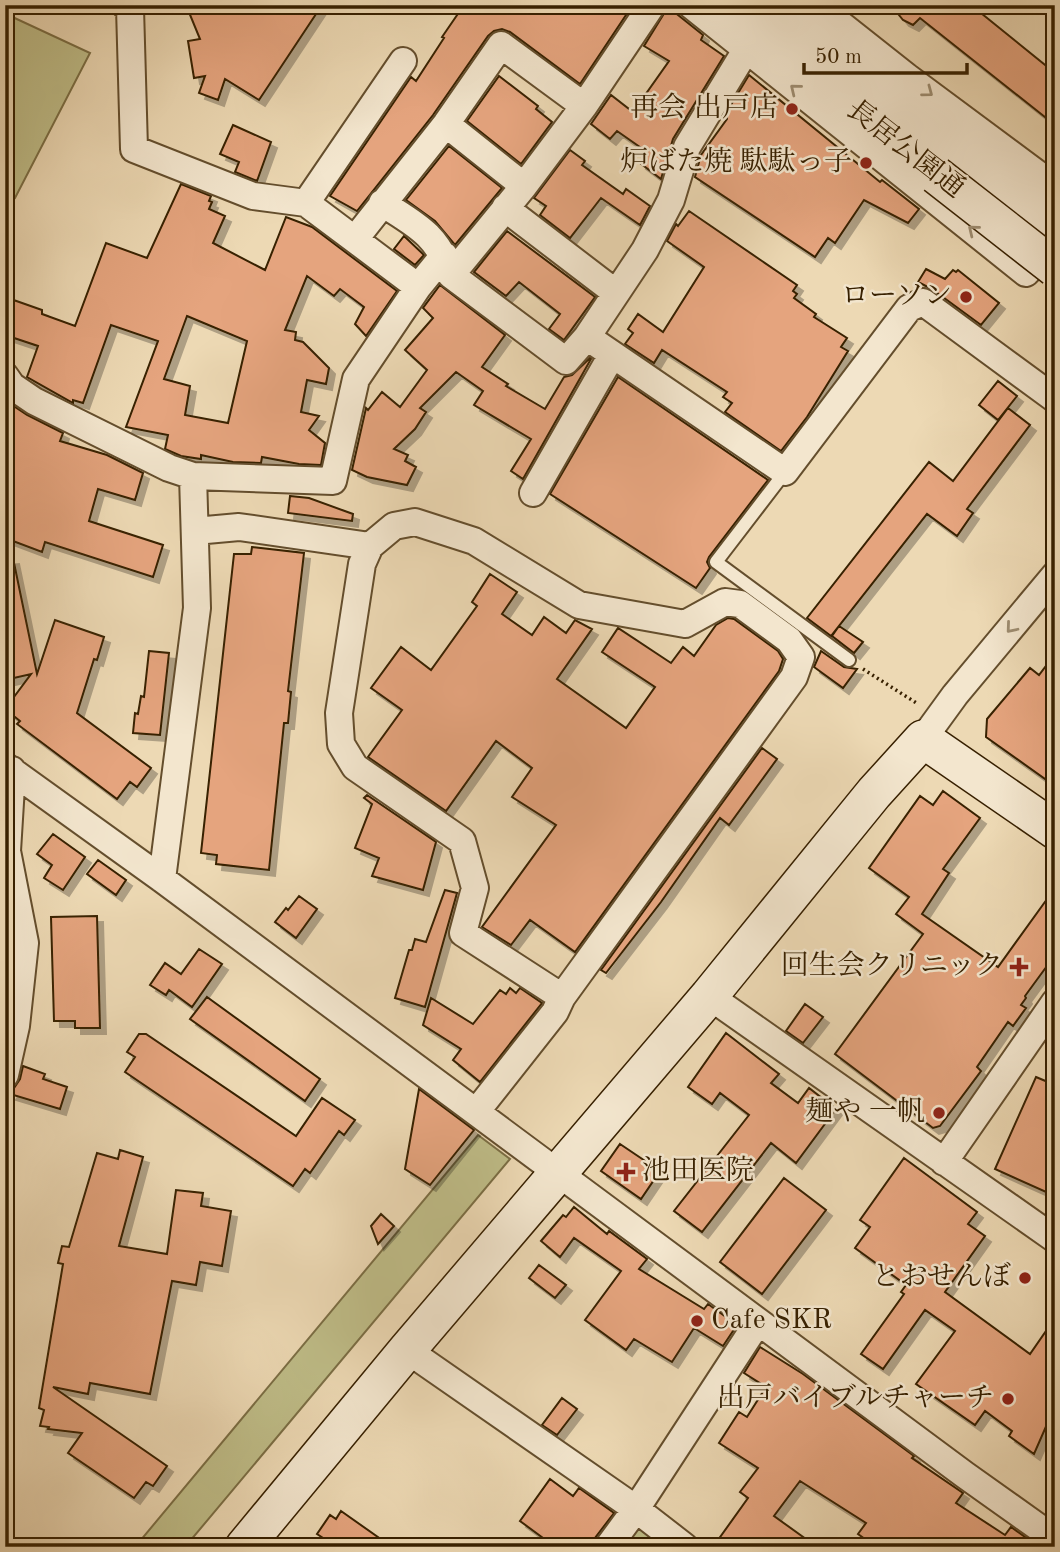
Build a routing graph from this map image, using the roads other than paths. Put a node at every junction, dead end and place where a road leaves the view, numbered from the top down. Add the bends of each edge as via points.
1 (125, 5) edge
2 (652, 5) edge
3 (691, 5) edge
4 (722, 5) edge
5 (778, 5) edge
6 (816, 5) edge
7 (746, 50) junction
8 (403, 61) dead end
9 (584, 106) junction
10 (446, 124) junction
11 (946, 161) junction
12 (524, 186) junction
13 (1055, 187) edge
14 (306, 203) junction
15 (382, 203) junction
16 (505, 208) junction
17 (1055, 223) edge
18 (1055, 236) edge
19 (355, 239) junction
20 (447, 265) junction
21 (1055, 268) edge
22 (418, 287) junction
23 (616, 293) junction
24 (587, 337) junction
25 (612, 355) junction
26 (7, 384) edge
27 (1055, 399) edge
28 (785, 472) junction
29 (193, 476) junction
30 (533, 492) dead end
31 (195, 531) junction
32 (370, 546) junction
33 (1055, 575) edge
34 (849, 660) road end
35 (931, 728) junction
36 (8, 768) edge
37 (7, 821) edge
38 (1055, 830) edge
39 (162, 879) junction
40 (709, 996) junction
41 (562, 998) junction
42 (1055, 1002) edge
43 (5, 1075) edge
44 (475, 1112) junction
45 (944, 1162) junction
46 (558, 1173) junction
47 (1055, 1239) edge
48 (758, 1322) junction
49 (407, 1350) junction
50 (636, 1509) junction
51 (1055, 1540) edge
52 (256, 1543) edge
53 (608, 1547) edge
54 (685, 1547) edge
55 (1052, 1547) edge

1 - 14 street via 130,8 134,149 253,196
2 - 9 street
3 - 7 street
4 - 11 street, 長居公園通
5 - 11 street, 長居公園通
6 -> 13 street
18 -> 7 street via 1026,273
7 - 23 street via 687,148 671,200
8 - 14 street
9 - 10 street via 501,45
9 - 12 street
10 - 12 street
10 - 15 street
11 - 17 street, 長居公園通
11 - 21 street, 長居公園通, bridge
12 - 16 street
14 - 19 street
15 - 19 street
15 - 20 street via 434,240
16 - 20 street
16 - 23 street
19 - 22 street
20 - 22 street
20 - 24 street via 566,361
22 - 29 street via 356,379 333,481
23 - 24 street
24 - 25 street
25 - 28 street
25 - 30 street
26 - 29 street
27 - 28 street via 923,302 909,308
28 - 34 lane via 716,562
29 - 31 street
31 - 32 street via 239,527
31 - 39 street via 197,608
32 - 41 street via 362,564 339,713 341,744 355,766 462,841 475,888 463,933
32 - 41 street via 394,526 415,522 474,541 579,606 685,624 724,602 740,604 789,640 801,657 794,677
33 -> 35 street
35 - 38 street
35 - 40 street
36 - 37 street
36 - 39 street
37 - 43 street via 7,851 25,943 16,1026
39 - 44 street
40 - 45 street
40 - 46 street
41 - 44 street
42 - 45 street
44 - 46 street
45 - 47 street
46 - 48 street
46 - 49 street
48 - 50 street
48 - 51 street
49 - 50 street
49 - 52 street
50 - 53 street
50 - 54 street
51 - 55 street

